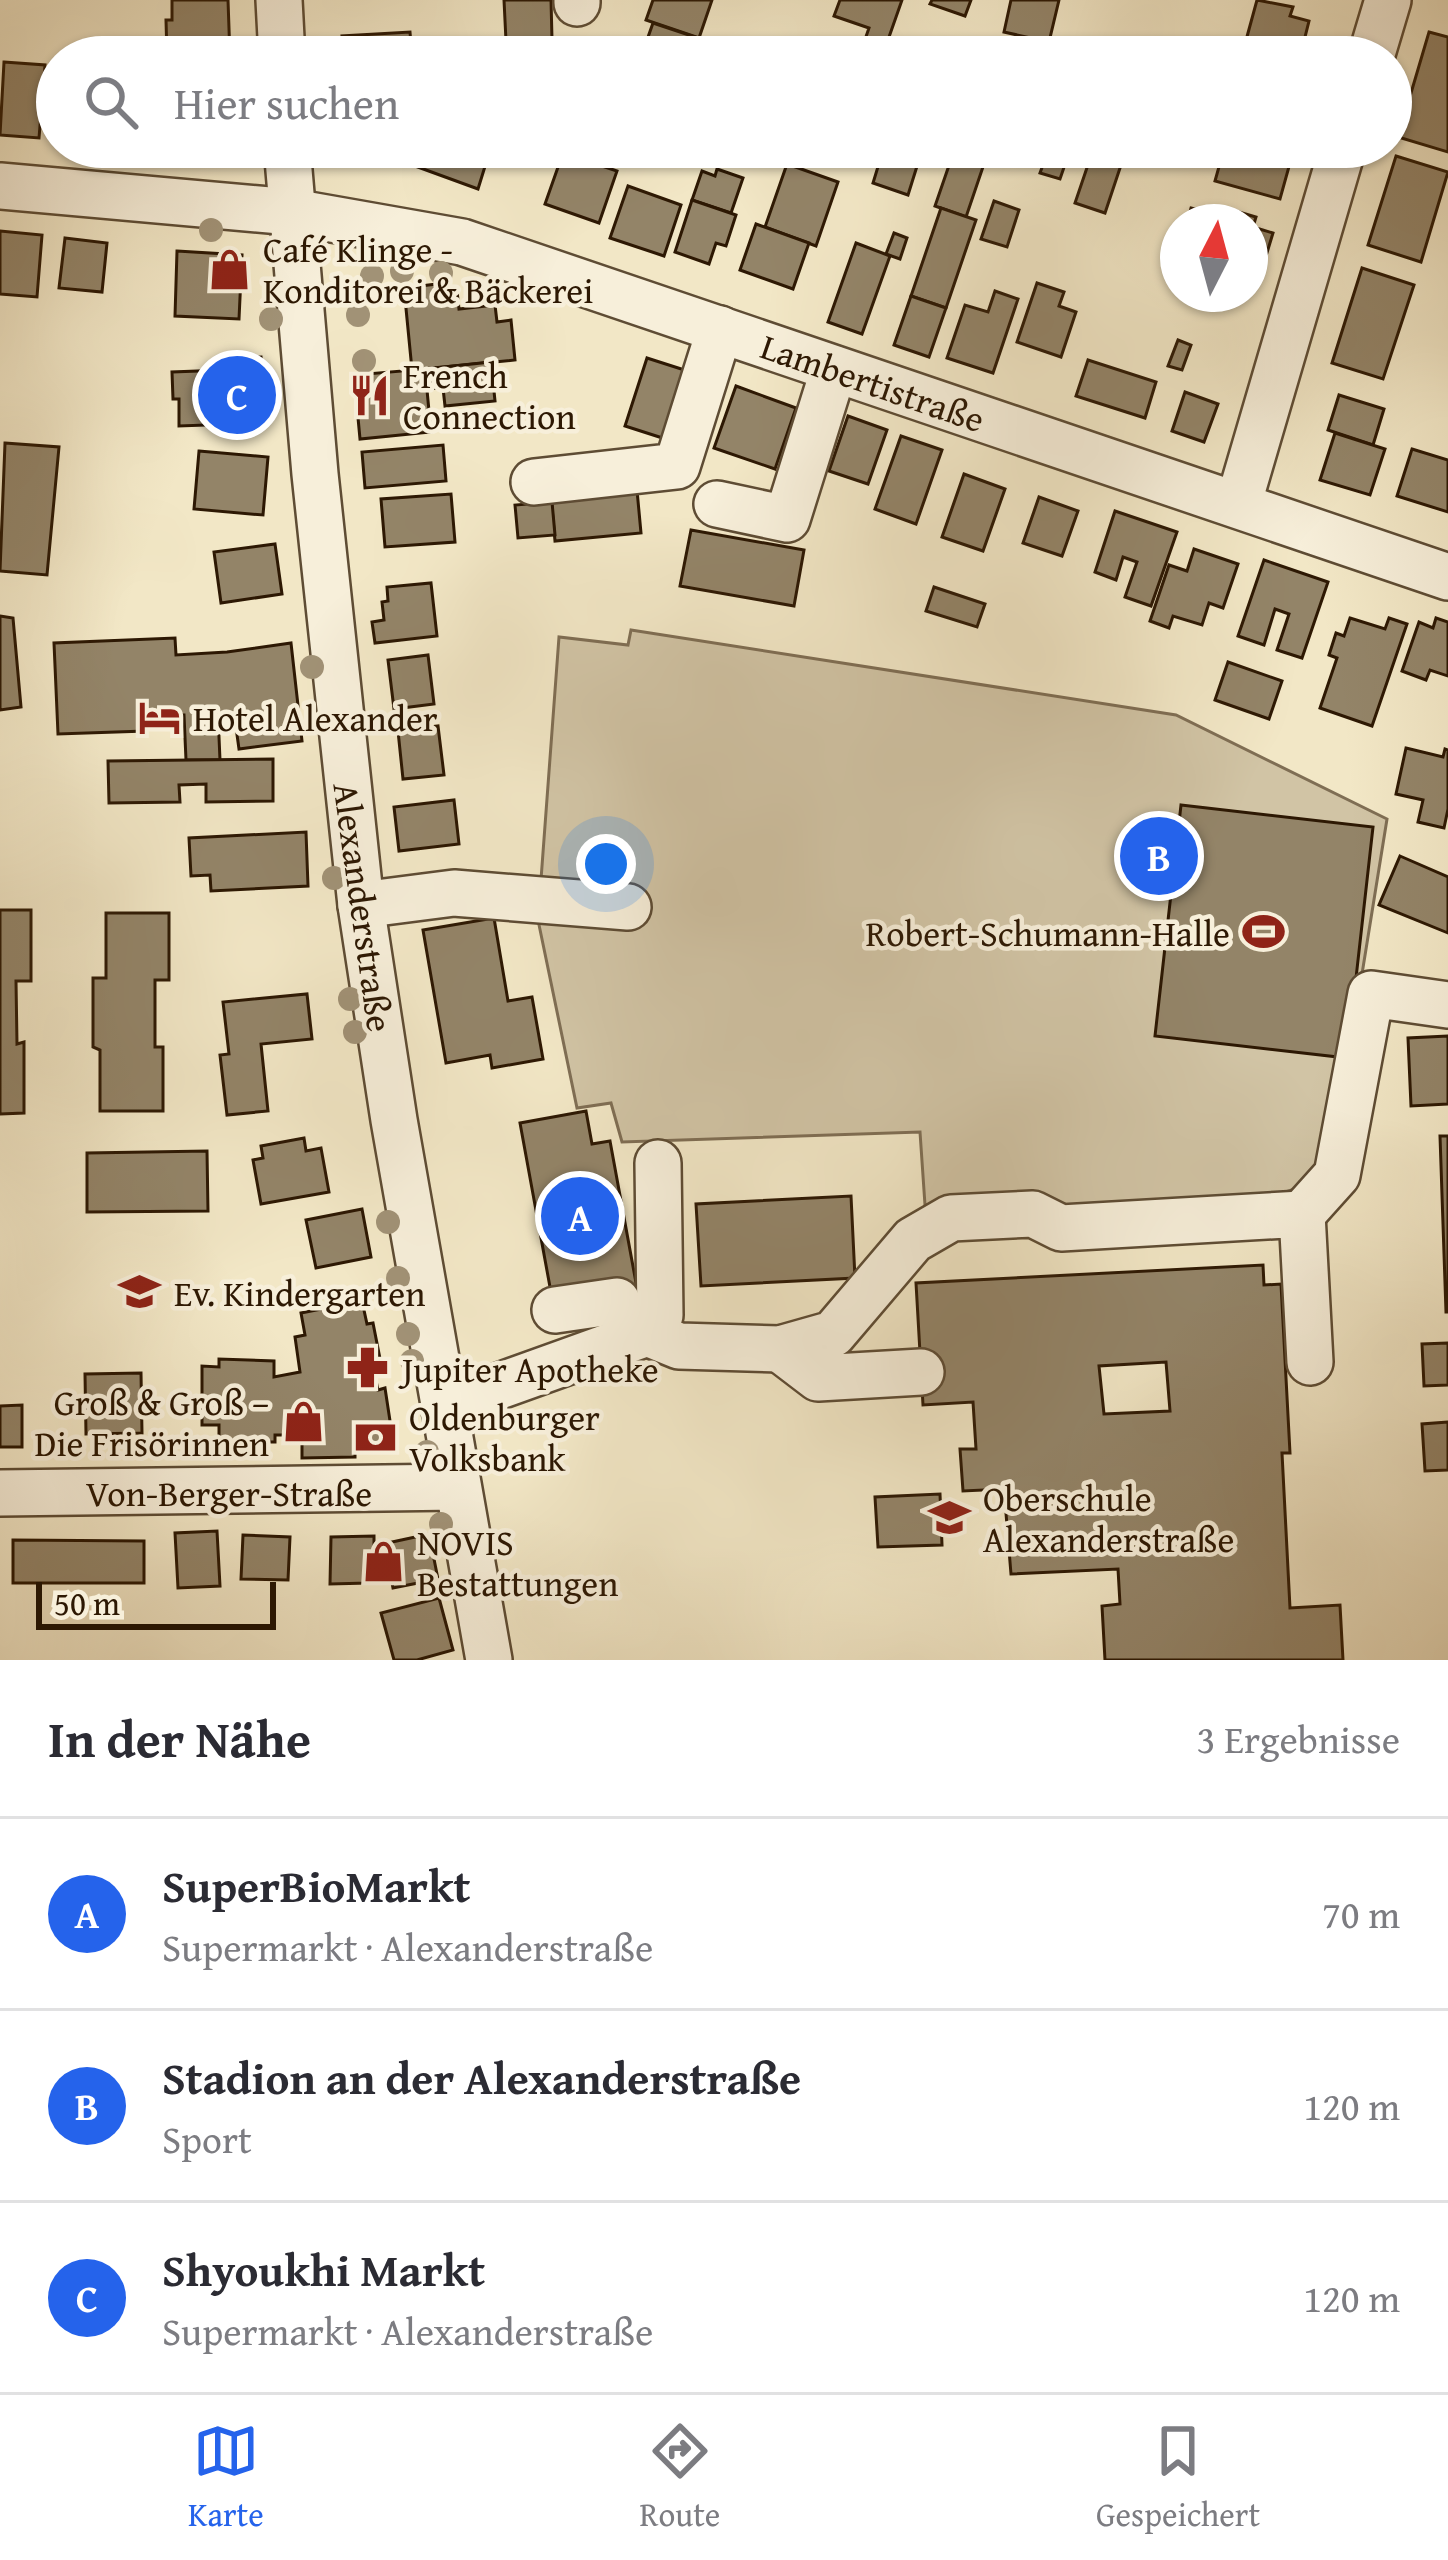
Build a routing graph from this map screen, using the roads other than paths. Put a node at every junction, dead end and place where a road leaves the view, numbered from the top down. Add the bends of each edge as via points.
1 (279, 0) edge
2 (1388, 0) edge
3 (281, 36) edge
4 (1377, 36) edge
5 (289, 168) edge
6 (1337, 168) edge
7 (0, 186) edge
8 (292, 212) junction
9 (720, 329) junction
10 (834, 369) junction
11 (534, 482) dead end
12 (717, 504) dead end
13 (1238, 505) junction
14 (1448, 577) edge
15 (361, 905) junction
16 (628, 907) dead end
17 (1448, 1005) edge
18 (658, 1163) dead end
19 (1302, 1214) junction
20 (555, 1310) dead end
21 (632, 1317) junction
22 (780, 1349) junction
23 (1310, 1362) dead end
24 (921, 1372) dead end
25 (443, 1398) junction
26 (458, 1487) junction
27 (0, 1493) edge
28 (489, 1660) edge

1 - 3 street
2 - 4 street
5 - 8 street, Alexanderstraße
6 - 13 street
7 - 8 street, Lambertistraße
8 - 9 street, Lambertistraße via 497,252
8 - 15 street, Alexanderstraße
9 - 10 street, Lambertistraße
9 - 11 street via 676,466
10 - 12 street via 787,519
10 - 13 street, Lambertistraße
13 - 14 street, Lambertistraße
15 - 16 street via 454,893
15 - 25 street, Alexanderstraße
17 - 19 street via 1371,994 1337,1175
18 - 21 street via 661,1316
19 - 22 street via 1061,1228 1033,1214 952,1218 914,1240 833,1334
19 - 23 street
20 - 21 street
21 - 22 street via 679,1346
21 - 25 street via 490,1389
22 - 24 street via 818,1378
25 - 26 street, Alexanderstraße
26 - 27 street, Von-Berger-Straße
26 - 28 street, Alexanderstraße

